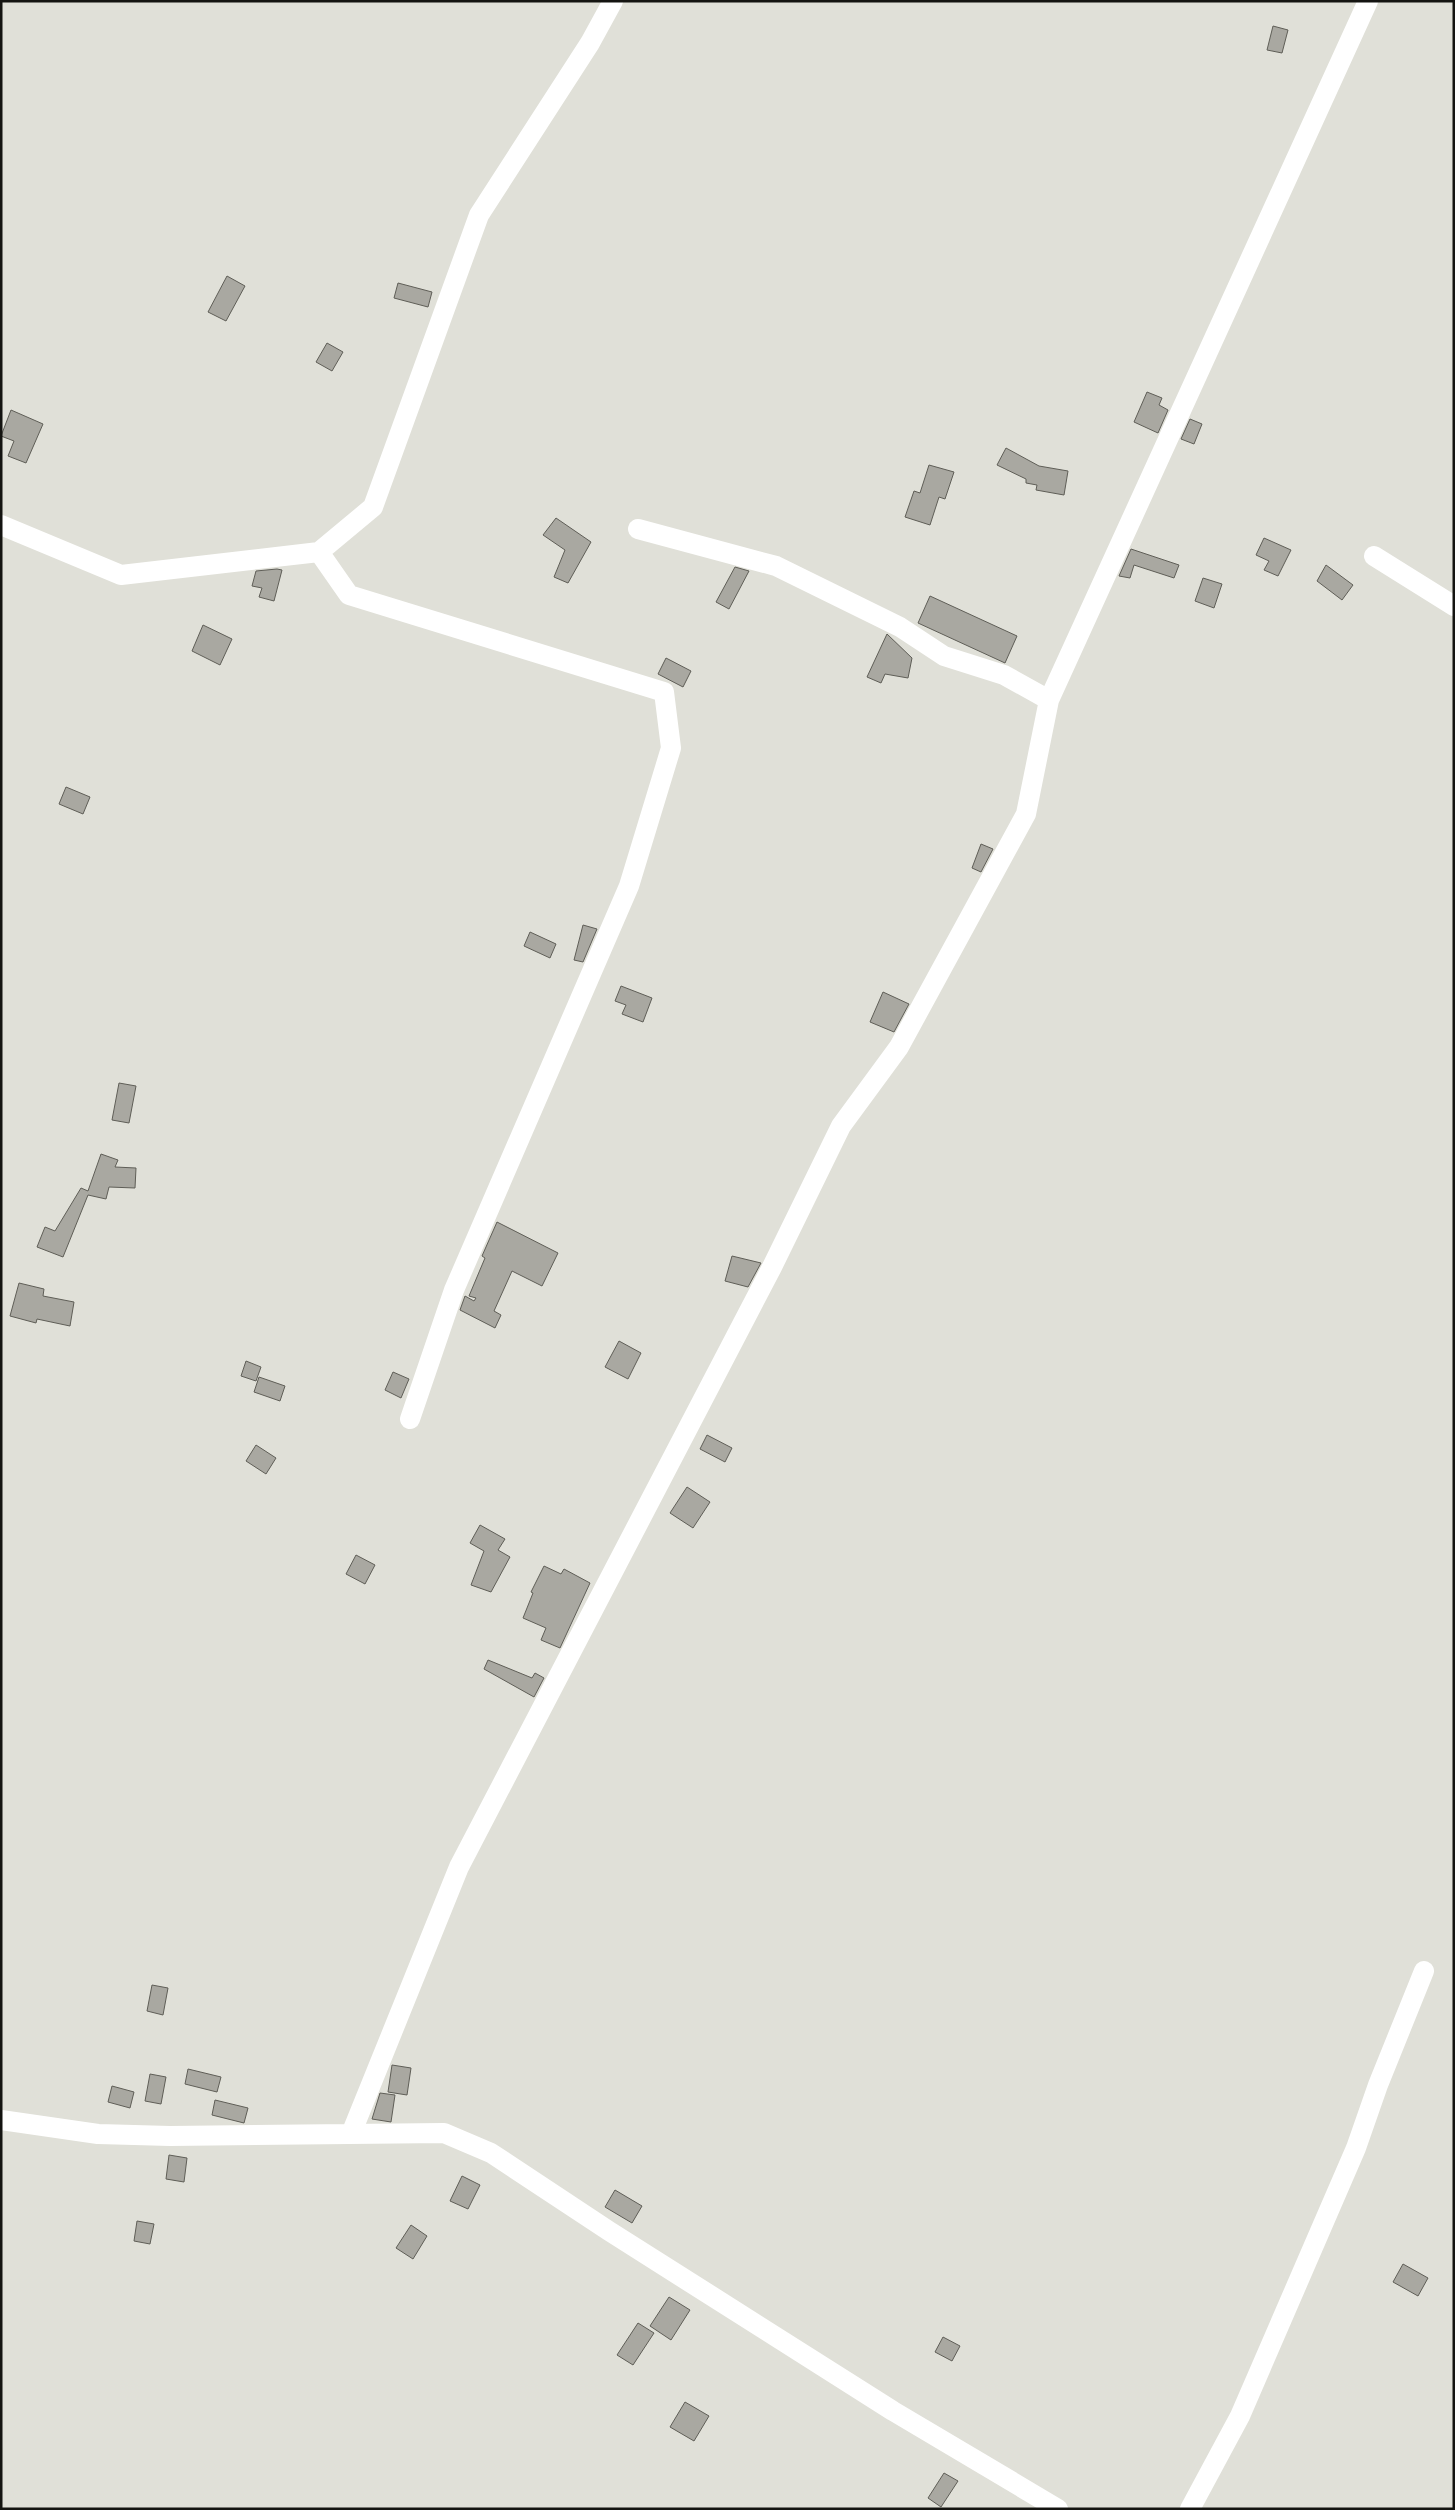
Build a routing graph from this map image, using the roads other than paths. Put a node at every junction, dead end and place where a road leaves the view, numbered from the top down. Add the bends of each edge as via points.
1 (613, 1) edge
2 (1368, 1) edge
3 (1, 525) edge
4 (638, 529) dead end
5 (319, 552) junction
6 (1374, 556) dead end
7 (1454, 606) edge
8 (1049, 700) junction
9 (410, 1419) dead end
10 (1424, 1971) dead end
11 (1, 2120) edge
12 (351, 2134) junction
13 (1058, 2509) edge
14 (1190, 2509) edge

1 - 5 street via 590,43 479,214 373,507
2 - 8 street
3 - 5 street via 121,575
4 - 8 street via 776,566 900,627 944,656 1004,675
5 - 9 street via 349,595 664,692 671,748 629,886 454,1290
6 - 7 street
8 - 12 street via 1026,814 899,1047 841,1126 772,1267 459,1867
10 - 14 street via 1356,2148 1240,2416
11 - 12 street via 98,2134
12 - 13 street via 444,2133 491,2154 876,2400

